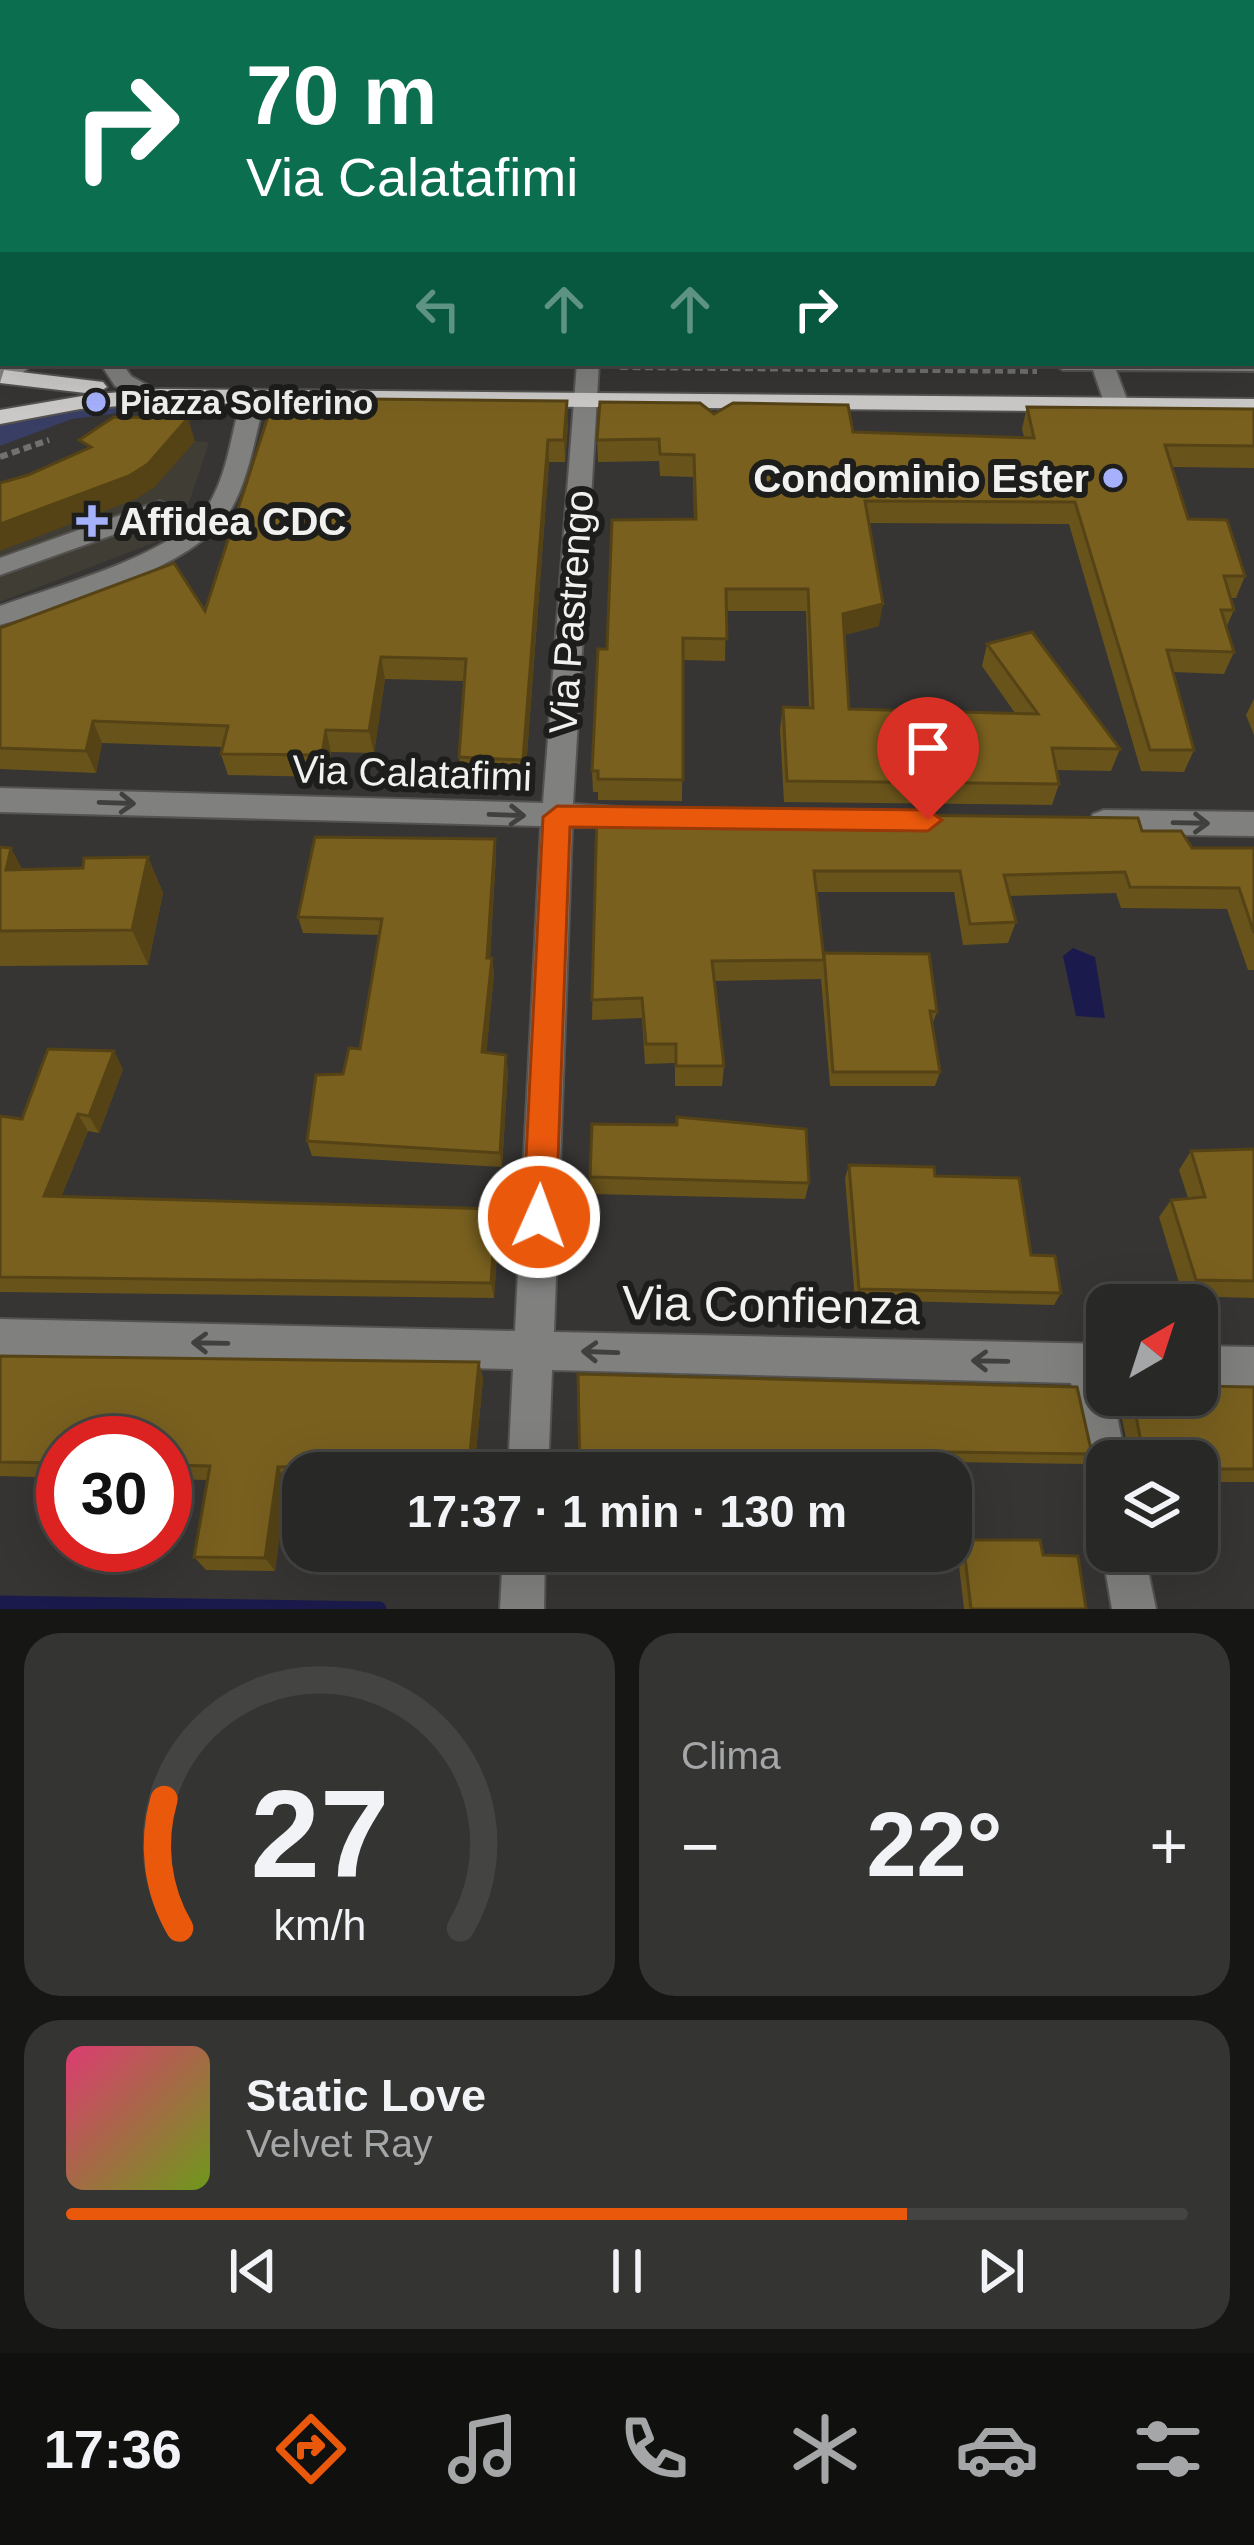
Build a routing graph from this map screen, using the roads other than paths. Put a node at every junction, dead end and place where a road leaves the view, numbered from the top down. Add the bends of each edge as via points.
1 (112, 366) edge
2 (1103, 366) edge
3 (9, 371) edge
4 (587, 376) edge
5 (153, 393) junction
6 (254, 396) junction
7 (716, 399) junction
8 (0, 403) edge
9 (1117, 405) junction
10 (1254, 406) edge
11 (0, 417) edge
12 (715, 425) edge
13 (160, 508) dead end
14 (97, 532) junction
15 (2, 567) edge
16 (122, 568) junction
17 (0, 616) edge
18 (0, 800) edge
19 (557, 817) junction
20 (673, 818) edge
21 (1068, 822) edge
22 (1254, 824) edge
23 (0, 1338) edge
24 (533, 1351) junction
25 (1086, 1363) edge
26 (1218, 1366) edge
27 (1254, 1367) edge
28 (529, 1452) edge
29 (1127, 1572) edge
30 (1134, 1609) edge

1 - 5 street via 123,381
2 - 9 street
3 - 5 main road
3 - 8 main road
4 - 6 main road
4 - 7 main road
4 - 19 street, Via Pastrengo
5 - 6 main road
5 - 11 main road
6 - 16 street via 219,509 200,530
7 - 9 main road
7 - 12 street
9 - 10 main road
13 - 14 street
14 - 15 street
14 - 16 street
16 - 17 street
18 -> 19 street, Via Calatafimi
19 - 20 street, Via Calatafimi
19 - 24 street, Via Pastrengo
21 -> 22 street
24 -> 23 street, Via Confienza
25 -> 24 street, Via Confienza
24 - 28 street, Via Pastrengo
26 - 27 street
29 - 30 street

